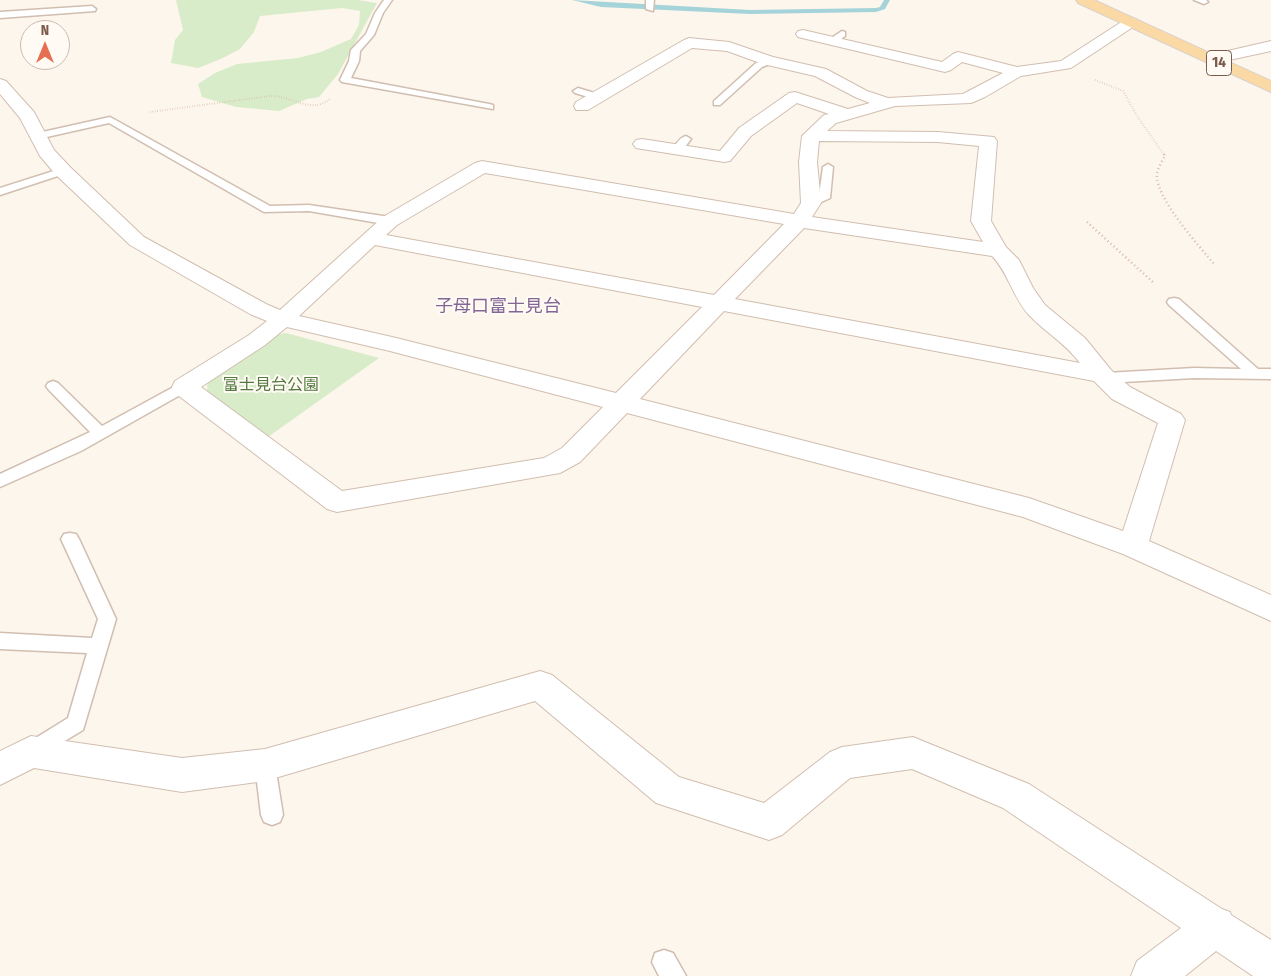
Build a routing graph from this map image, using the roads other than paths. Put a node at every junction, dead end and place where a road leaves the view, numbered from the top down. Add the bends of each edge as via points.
1 (388, 0) edge
2 (1083, 0) edge
3 (92, 9) dead end
4 (0, 15) edge
5 (1131, 22) junction
6 (804, 34) dead end
7 (1271, 46) edge
8 (1211, 60) junction
9 (769, 61) junction
10 (1017, 72) junction
11 (1271, 87) edge
12 (1, 88) edge
13 (580, 98) dead end
14 (717, 103) dead end
15 (887, 103) junction
16 (489, 107) dead end
17 (847, 114) junction
18 (38, 136) junction
19 (811, 136) junction
20 (642, 144) dead end
21 (828, 167) dead end
22 (63, 171) junction
23 (0, 192) edge
24 (805, 212) junction
25 (390, 221) junction
26 (370, 238) junction
27 (998, 251) junction
28 (718, 302) junction
29 (1174, 302) road end
30 (284, 319) junction
31 (1255, 374) junction
32 (1271, 374) edge
33 (1104, 377) junction
34 (53, 386) dead end
35 (184, 387) junction
36 (621, 404) junction
37 (100, 433) junction
38 (0, 481) edge
39 (70, 539) dead end
40 (1133, 546) junction
41 (1271, 609) edge
42 (0, 641) edge
43 (99, 646) junction
44 (31, 752) junction
45 (265, 765) junction
46 (0, 769) edge
47 (272, 815) dead end
48 (1216, 926) junction
49 (1271, 964) edge
50 (1152, 976) edge

1 - 16 lane via 370,35 356,50 345,80
2 - 5 main road, 14
3 - 4 lane
5 - 8 main road, 14
5 - 10 street via 1065,65
6 - 10 street via 837,37 945,67 963,57
7 - 8 street
8 - 11 main road, 14
9 - 13 street via 729,47 690,43 598,97
9 - 14 lane via 759,65
9 - 15 street via 820,72
10 - 15 street via 965,99
12 - 18 street via 28,116
15 - 17 street
17 - 19 street via 830,119
17 - 20 street via 795,97 745,132 724,157 682,144
18 - 22 street via 46,152
18 - 25 lane via 110,120 268,210 309,208
19 - 24 street
19 - 27 street via 938,137 988,141 981,222
21 - 24 lane via 824,198
22 - 23 lane
22 - 30 street via 137,241 258,309
24 - 25 street via 482,167
24 - 27 street
24 - 28 street
25 - 26 street
26 - 28 street
26 - 30 street
27 - 33 street via 1008,260 1037,310 1077,343
28 - 33 street
28 - 36 street
29 - 31 lane
30 - 35 street
30 - 36 street
31 - 32 lane
31 - 33 lane
33 - 40 street via 1121,393 1172,420
34 - 37 lane
35 - 36 street via 337,502 550,466 571,455
35 - 37 lane
36 - 40 street via 1029,508
37 - 38 lane
39 - 43 lane via 107,619
40 - 41 street
42 - 43 lane
43 - 44 lane via 76,724
44 - 45 street via 182,775
44 - 46 street
45 - 47 lane
45 - 48 street via 540,685 669,791 769,822 842,763 913,753 1016,796
48 - 49 street
48 - 50 street

